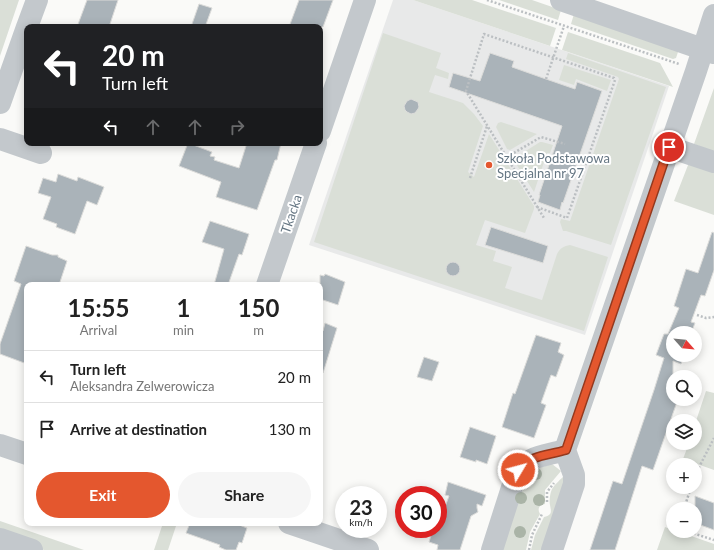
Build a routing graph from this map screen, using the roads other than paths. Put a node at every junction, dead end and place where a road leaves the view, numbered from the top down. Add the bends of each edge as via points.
1 (37, 0) edge
2 (365, 0) edge
3 (561, 0) edge
4 (714, 15) edge
5 (28, 24) edge
6 (24, 36) edge
7 (709, 51) edge
8 (0, 104) edge
9 (323, 122) edge
10 (0, 139) edge
11 (315, 146) edge
12 (669, 147) junction
13 (41, 153) dead end
14 (714, 162) edge
15 (268, 282) edge
16 (0, 445) edge
17 (566, 450) junction
18 (24, 453) edge
19 (298, 526) edge
20 (0, 539) edge
21 (32, 550) edge
22 (368, 550) edge
23 (492, 550) edge
24 (552, 550) edge

1 - 5 street
2 - 9 street
3 - 7 street
4 - 7 street
6 - 8 street
7 - 12 street
10 - 13 street
11 - 15 street, Tkacka
12 - 14 street
12 - 17 street
16 - 18 street
17 - 23 street via 531,459 518,470
17 - 24 street via 573,471 574,484
19 - 22 street
20 - 21 street

